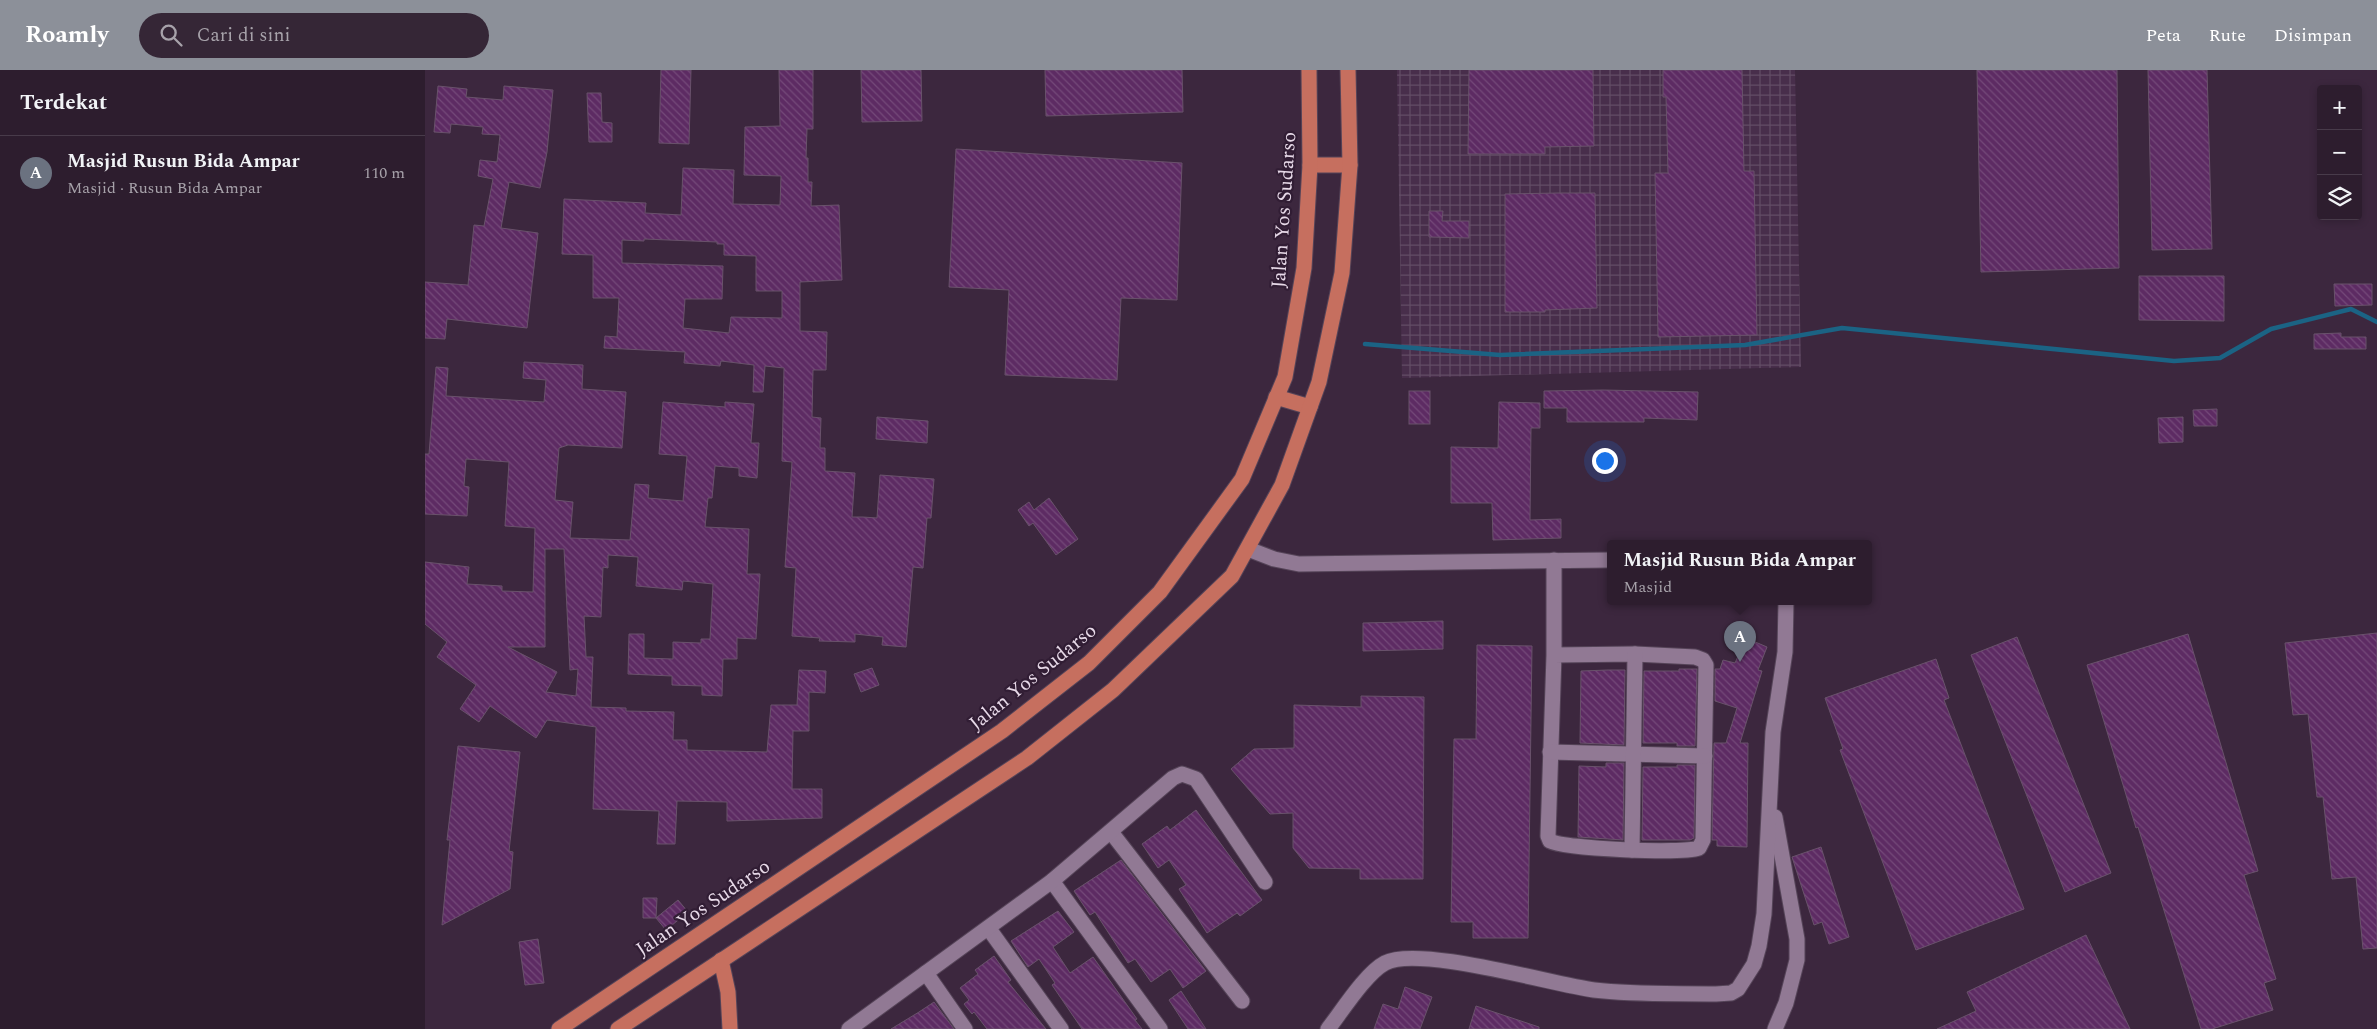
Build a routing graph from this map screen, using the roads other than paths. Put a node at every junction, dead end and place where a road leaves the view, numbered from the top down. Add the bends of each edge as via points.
1 (1309, 70) edge
2 (1348, 70) edge
3 (1310, 165) junction
4 (1350, 165) junction
5 (1276, 398) junction
6 (1310, 407) junction
7 (1248, 549) junction
8 (1555, 560) junction
9 (1607, 560) edge
10 (1786, 605) edge
11 (1635, 654) junction
12 (1554, 655) junction
13 (1551, 752) junction
14 (1634, 754) junction
15 (1705, 756) junction
16 (1770, 786) junction
17 (1111, 832) junction
18 (1633, 850) junction
19 (1052, 881) junction
20 (1265, 882) dead end
21 (989, 929) junction
22 (721, 960) junction
23 (927, 973) junction
24 (1242, 1001) dead end
25 (859, 1026) edge
26 (559, 1029) edge
27 (619, 1029) edge
28 (730, 1029) edge
29 (965, 1029) edge
30 (1061, 1029) edge
31 (1160, 1029) edge
32 (1327, 1029) edge
33 (1775, 1029) edge

1 - 3 main road, Jalan Yos Sudarso
2 - 4 main road
3 - 4 main road
3 - 5 main road, Jalan Yos Sudarso via 1304,268 1285,377
4 - 6 main road via 1342,272 1319,382
5 - 6 main road
5 - 26 main road, Jalan Yos Sudarso via 1242,479 1160,592 1089,663 1002,731
6 - 7 main road via 1282,485
7 - 8 street via 1299,564
7 - 22 main road via 1232,576 1113,690 1027,758
8 - 9 street
8 - 12 street
10 - 16 street via 1785,652 1773,732
11 - 12 street
11 - 14 street
11 - 15 street via 1703,660 1706,665
12 - 13 street
13 - 14 street
13 - 18 street via 1547,836 1550,841 1565,846
14 - 15 street
14 - 18 street
15 - 18 street via 1701,845 1695,849
16 - 32 street via 1763,922 1754,964 1739,989 1716,994 1593,990 1448,961 1403,959 1386,962 1374,971
16 - 33 street via 1797,939 1797,960 1791,986
17 - 19 street
17 - 20 street via 1173,778 1188,775 1196,779
17 - 24 street
19 - 21 street
19 - 31 street
21 - 23 street
21 - 30 street
22 - 27 main road
22 - 28 main road via 728,992
23 - 25 street
23 - 29 street

